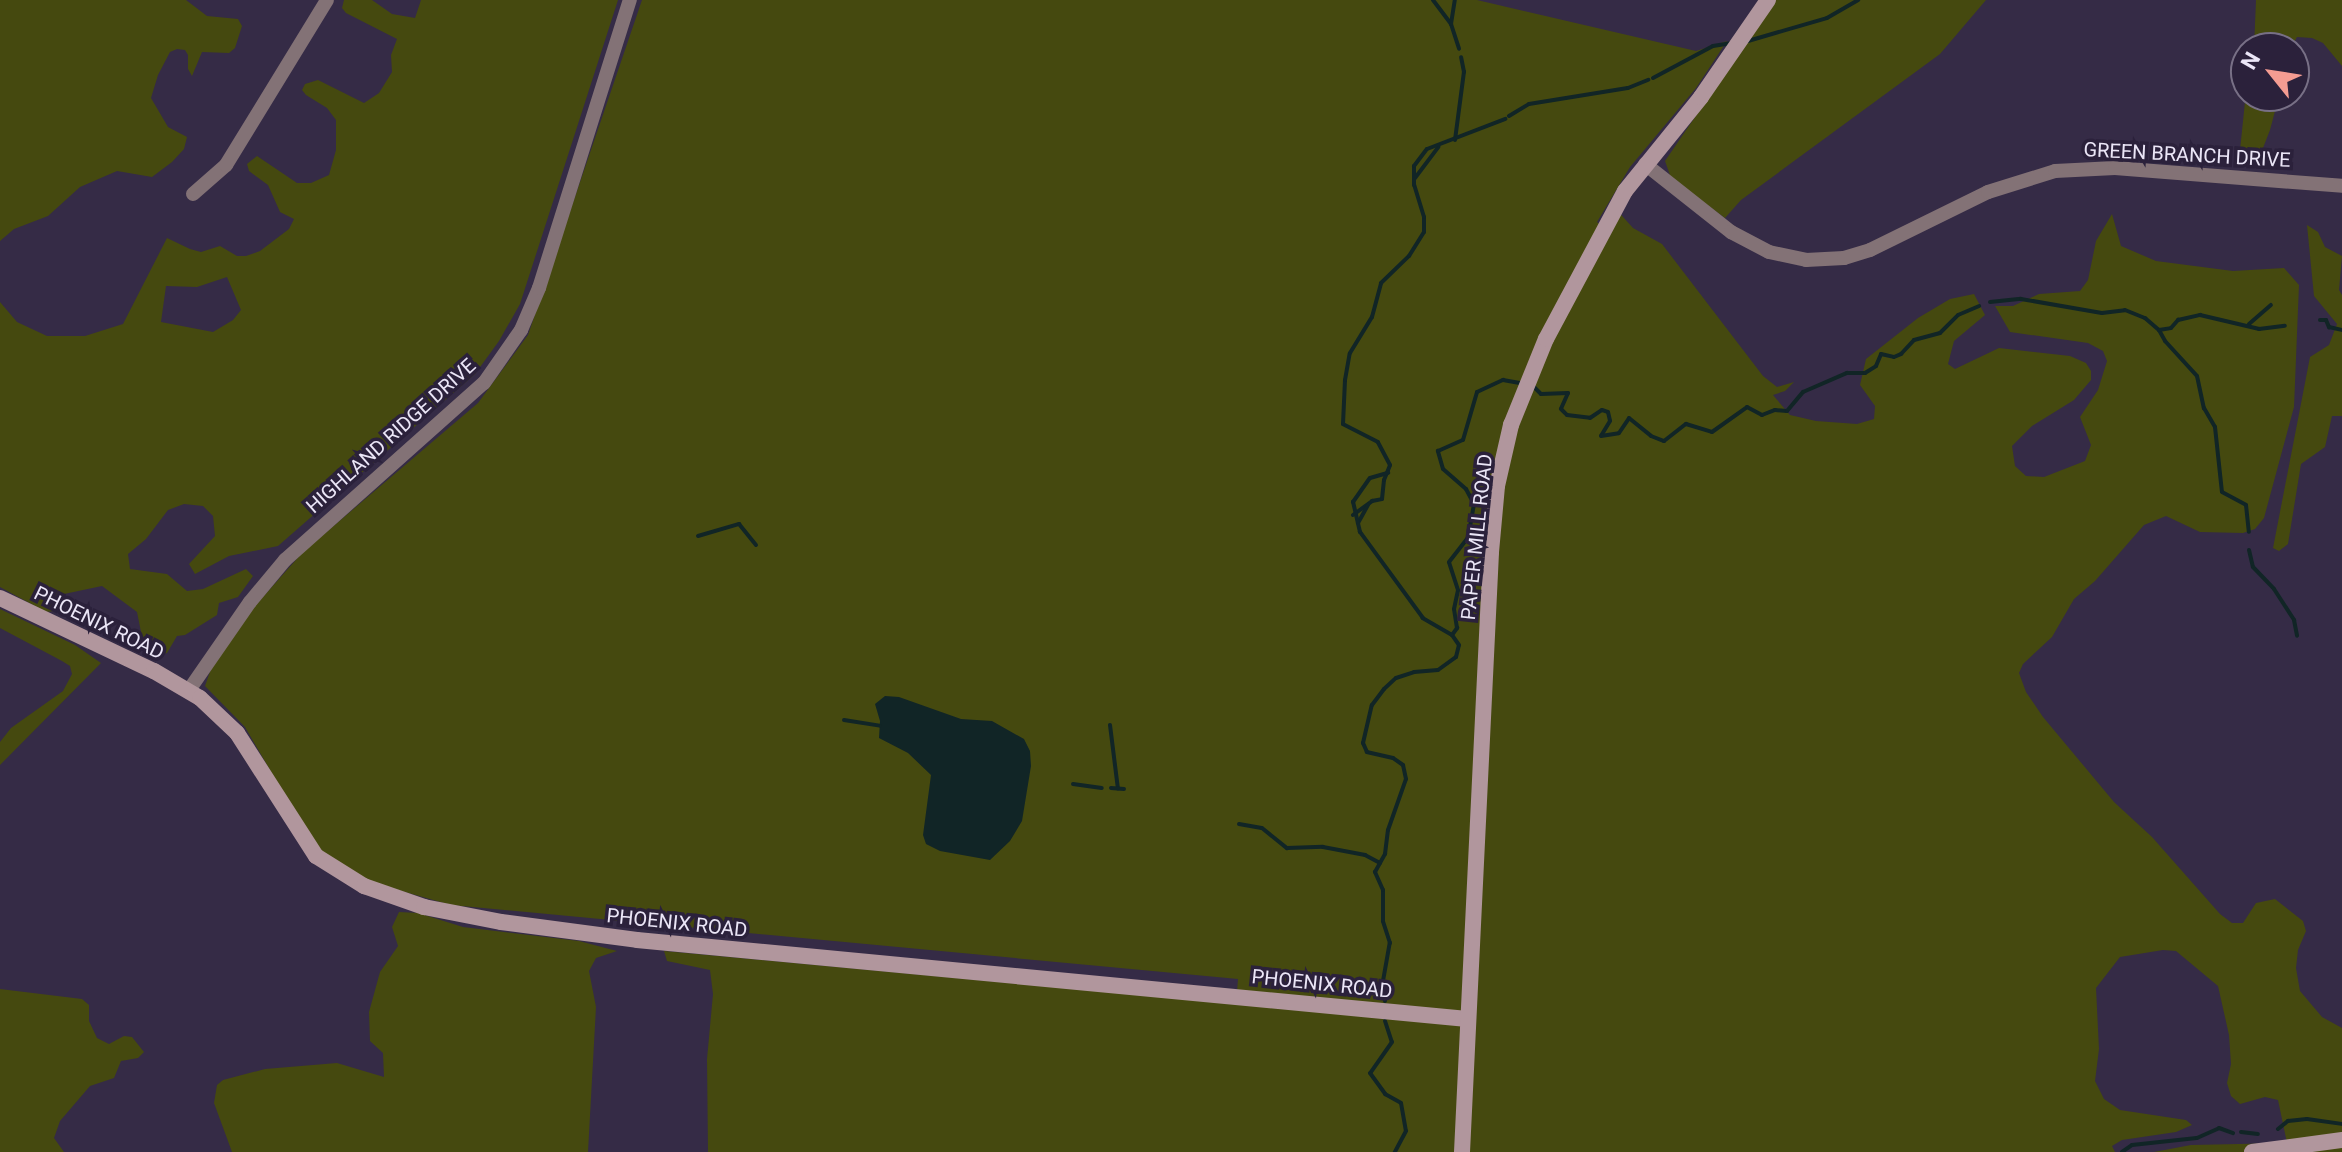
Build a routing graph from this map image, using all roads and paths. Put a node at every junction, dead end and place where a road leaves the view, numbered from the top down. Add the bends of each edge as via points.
1 (327, 0) edge
2 (630, 0) edge
3 (1768, 0) edge
4 (1645, 164) junction
5 (2342, 186) edge
6 (193, 194) dead end
7 (0, 598) edge
8 (189, 690) junction
9 (1467, 1019) junction
10 (2342, 1140) edge
11 (1462, 1152) edge
12 (2252, 1152) edge

1 - 6 street via 226,165
2 - 8 street, HIGHLAND RIDGE DRIVE via 539,288 515,339 484,383 285,560
3 - 4 street, PAPER MILL ROAD
4 - 5 street, GREEN BRANCH DRIVE via 1731,232 1769,252 1806,260 1856,255 2008,183 2072,168
4 - 9 street, PAPER MILL ROAD via 1546,339 1503,458 1491,552
7 - 8 street, PHOENIX ROAD
8 - 9 street, PHOENIX ROAD via 237,733 316,856 364,886 424,907 637,940
9 - 11 street, PAPER MILL ROAD
10 - 12 street

